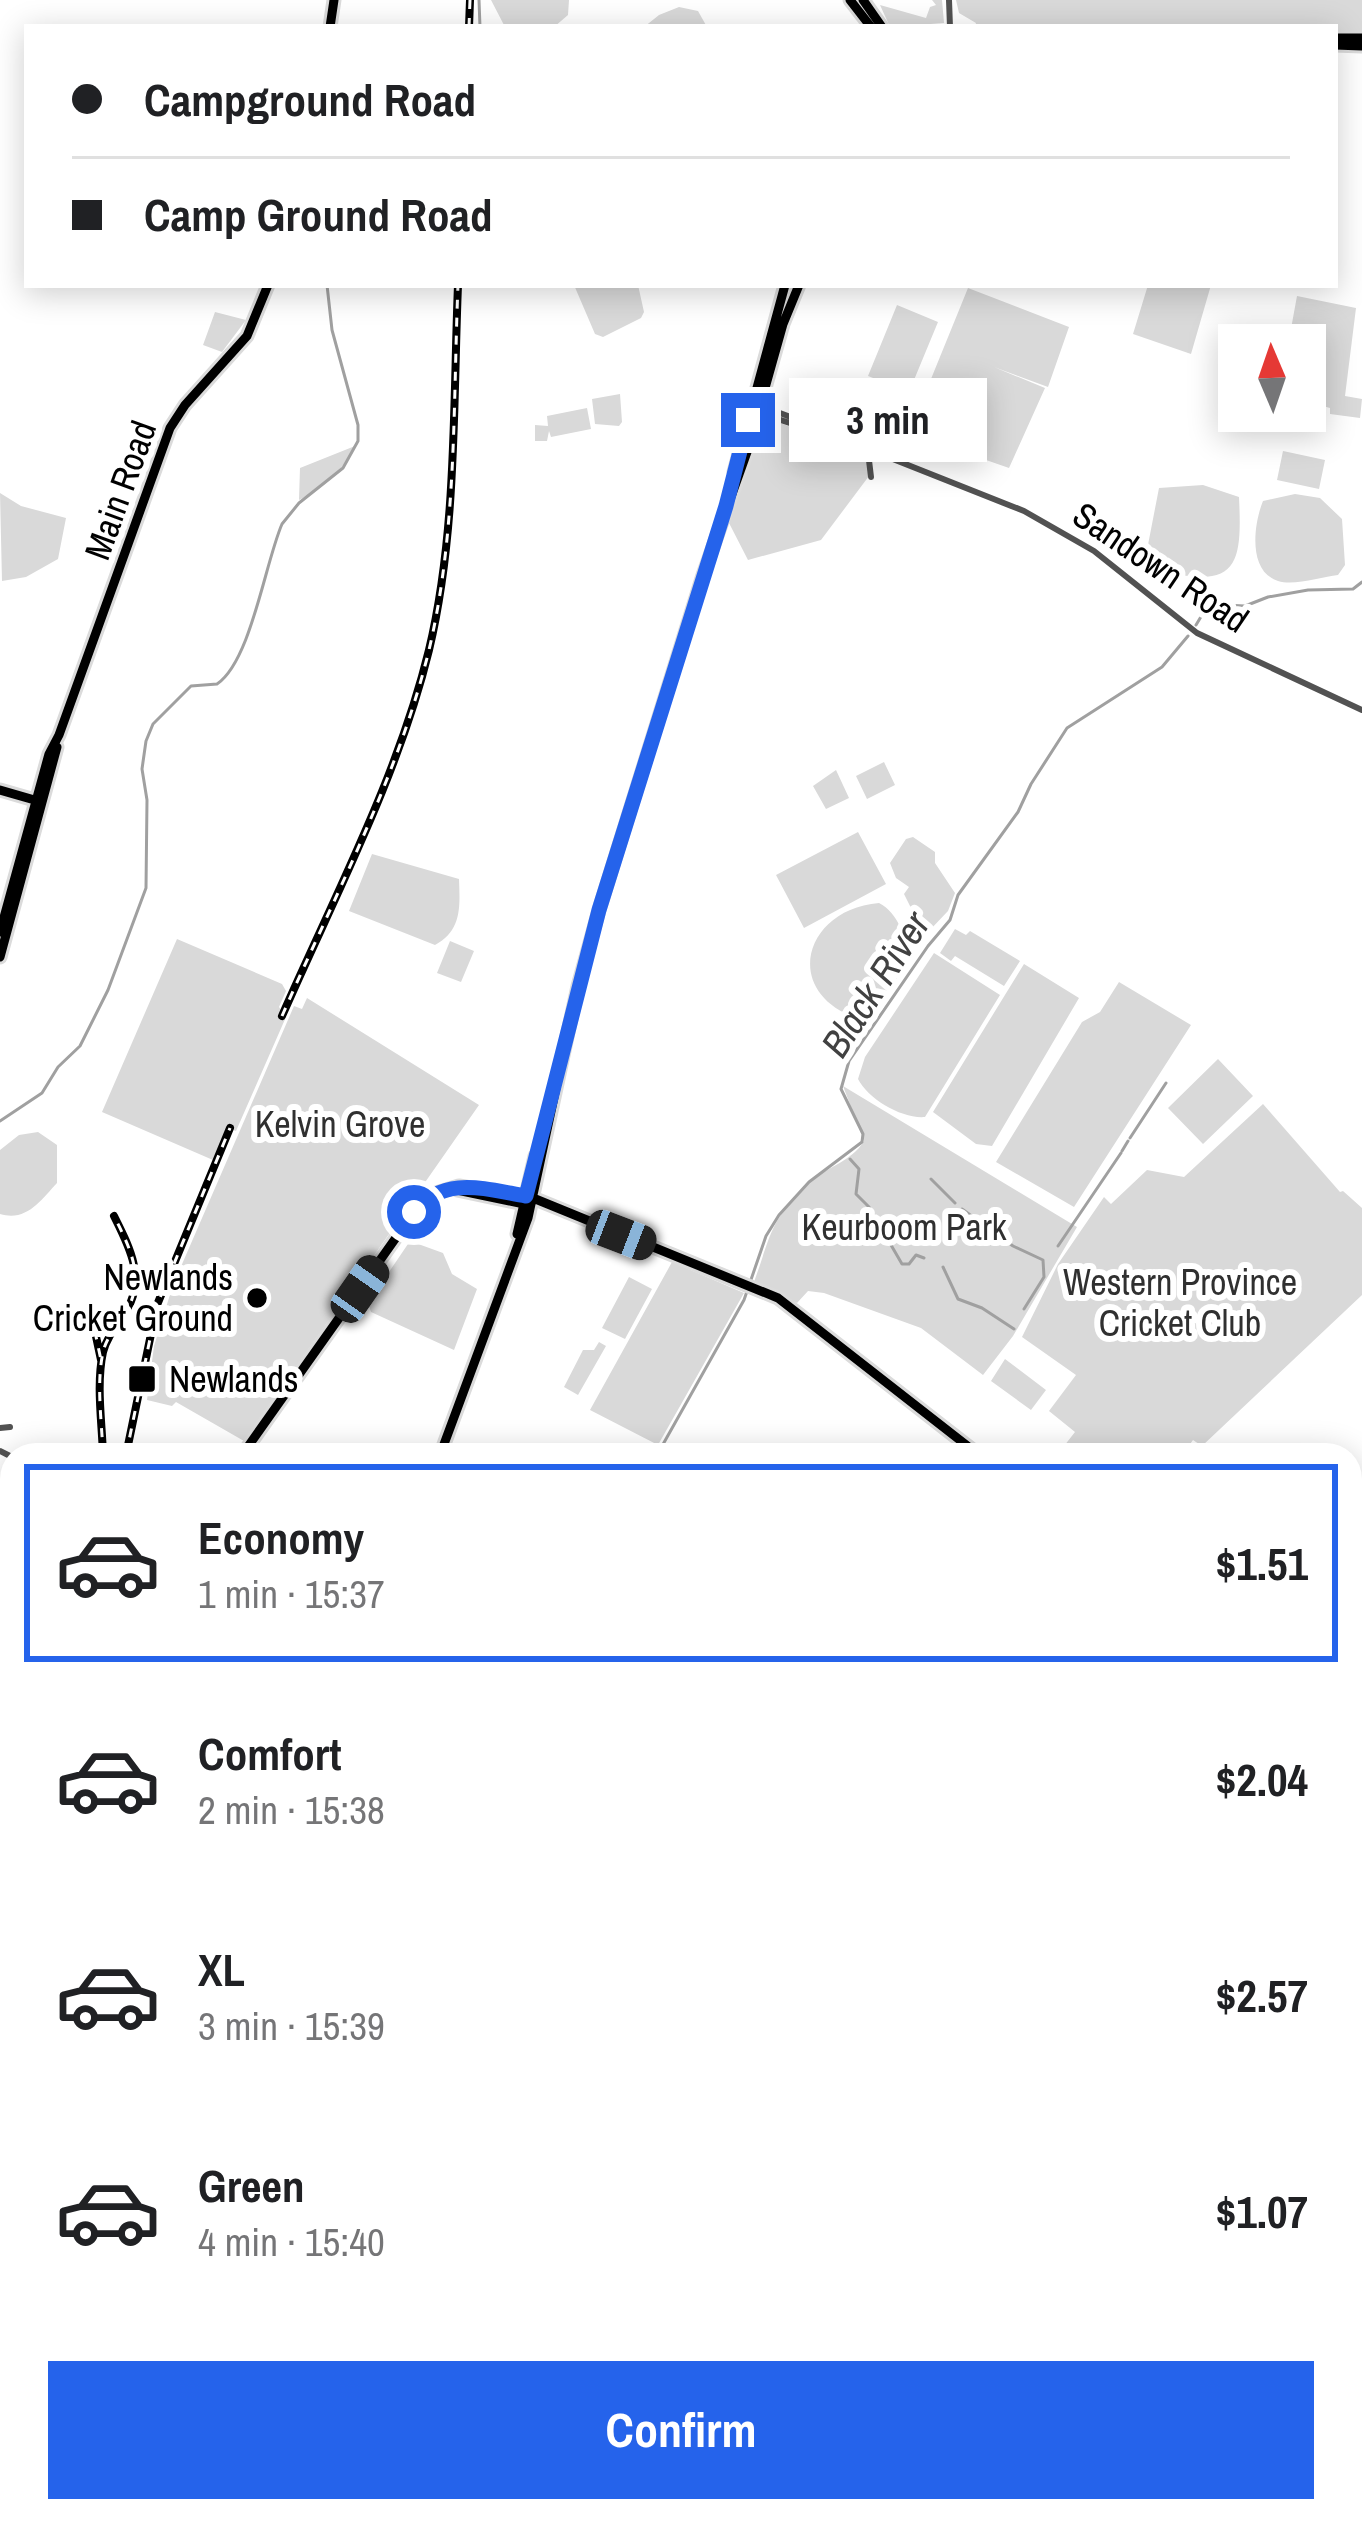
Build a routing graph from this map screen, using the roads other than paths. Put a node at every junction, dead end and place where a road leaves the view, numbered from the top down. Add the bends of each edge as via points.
1 (850, 0) edge
2 (869, 24) edge
3 (267, 288) edge
4 (784, 288) edge
5 (798, 288) edge
6 (755, 409) junction
7 (864, 448) junction
8 (872, 478) dead end
9 (1362, 710) edge
10 (0, 790) edge
11 (40, 801) junction
12 (0, 932) edge
13 (0, 956) edge
14 (528, 1201) junction
15 (251, 1443) edge
16 (444, 1443) edge
17 (964, 1443) edge

1 - 2 main road
3 - 11 main road, Main Road via 247,336 170,428
4 - 6 main road
5 - 6 main road
6 - 7 street, Sandown Road
6 - 14 main road via 599,910
7 - 8 street
7 - 9 street, Sandown Road via 1074,537 1197,633
10 - 11 main road
11 - 12 main road, Main Road
11 - 13 main road, Main Road
14 - 15 main road via 452,1188 420,1205
14 - 16 main road
14 - 17 main road via 795,1309

